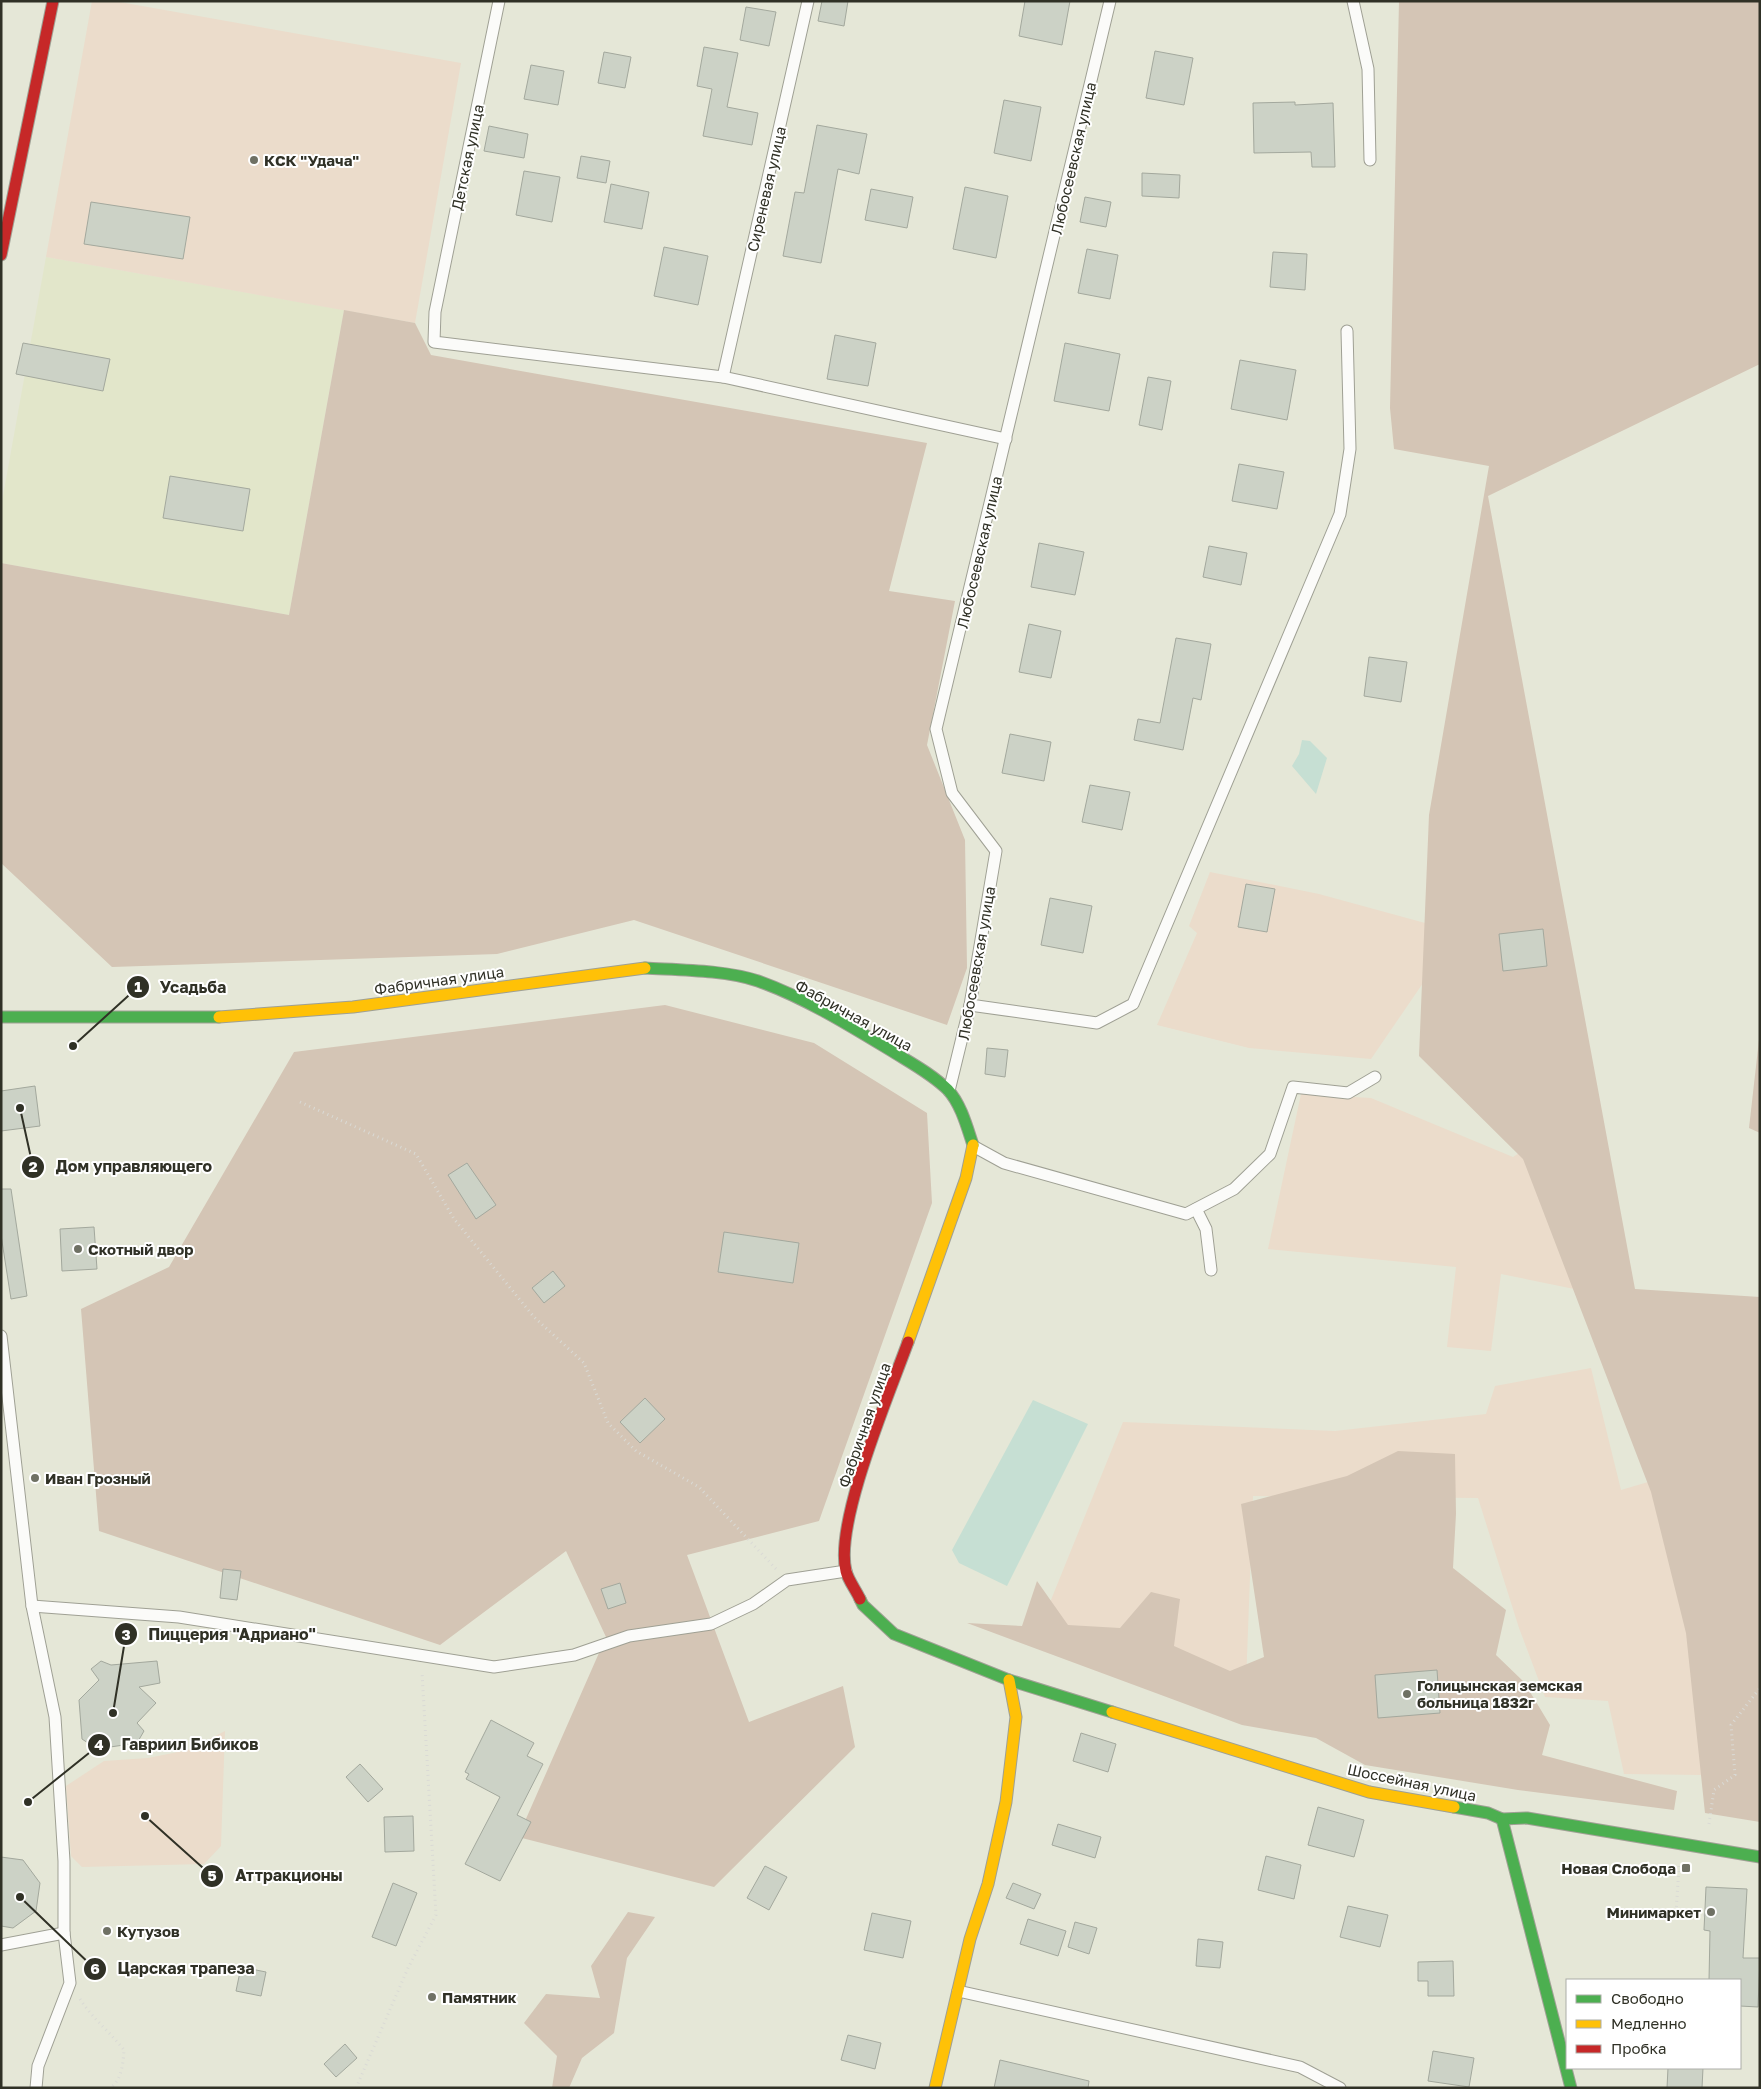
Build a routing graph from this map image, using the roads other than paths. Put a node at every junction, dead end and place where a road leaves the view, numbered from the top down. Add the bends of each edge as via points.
1 (53, 1) edge
2 (499, 1) edge
3 (808, 1) edge
4 (1110, 1) edge
5 (1352, 1) edge
6 (1370, 160) dead end
7 (1, 255) edge
8 (1347, 331) dead end
9 (723, 377) junction
10 (1006, 439) junction
11 (970, 1005) junction
12 (1, 1017) edge
13 (1375, 1077) dead end
14 (949, 1090) junction
15 (973, 1146) junction
16 (1196, 1209) junction
17 (1212, 1270) dead end
18 (1, 1336) edge
19 (846, 1571) junction
20 (32, 1606) junction
21 (1009, 1680) junction
22 (1502, 1819) junction
23 (1760, 1857) edge
24 (64, 1933) junction
25 (1, 1944) edge
26 (957, 1991) junction
27 (1555, 2026) junction
28 (1566, 2027) edge
29 (1566, 2069) edge
30 (1566, 2069) edge
31 (36, 2088) edge
32 (934, 2088) edge
33 (1340, 2088) edge
34 (1571, 2088) edge

1 - 7 street
2 - 9 lane, Детская улица via 435,312 434,342
3 - 9 lane, Сиреневая улица
4 - 10 lane, Любосеевская улица
5 - 6 lane via 1368,69
8 - 11 lane via 1350,448 1340,514 1133,1004 1097,1023
9 - 10 lane
10 - 11 lane, Любосеевская улица via 936,728 952,793 996,851
11 - 14 lane, Любосеевская улица
12 - 14 street, Фабричная улица via 239,1018 353,1007 639,968 700,971 757,981 812,1006 864,1034
13 - 16 lane via 1348,1093 1293,1087 1270,1154 1234,1189
14 - 15 street, Фабричная улица via 965,1120
15 - 16 lane via 1004,1163 1186,1214
15 - 19 street, Фабричная улица via 966,1178 859,1480 845,1536
16 - 17 lane via 1208,1237
18 - 20 lane
19 - 20 lane via 787,1580 753,1604 711,1624 629,1636 574,1655 494,1667 179,1617
19 - 21 street, Фабричная улица via 863,1605 894,1634
20 - 24 lane via 55,1718 64,1861
21 - 22 street, Шоссейная улица via 1369,1792 1488,1813
21 - 26 street via 1016,1718 1006,1802 988,1884
22 - 23 street, Шоссейная улица via 1528,1818
22 - 27 street
24 - 25 lane
24 - 31 lane via 70,1983 38,2066
26 - 32 street
26 - 33 lane via 1300,2067
27 - 28 lane
27 - 29 street
30 - 34 street

